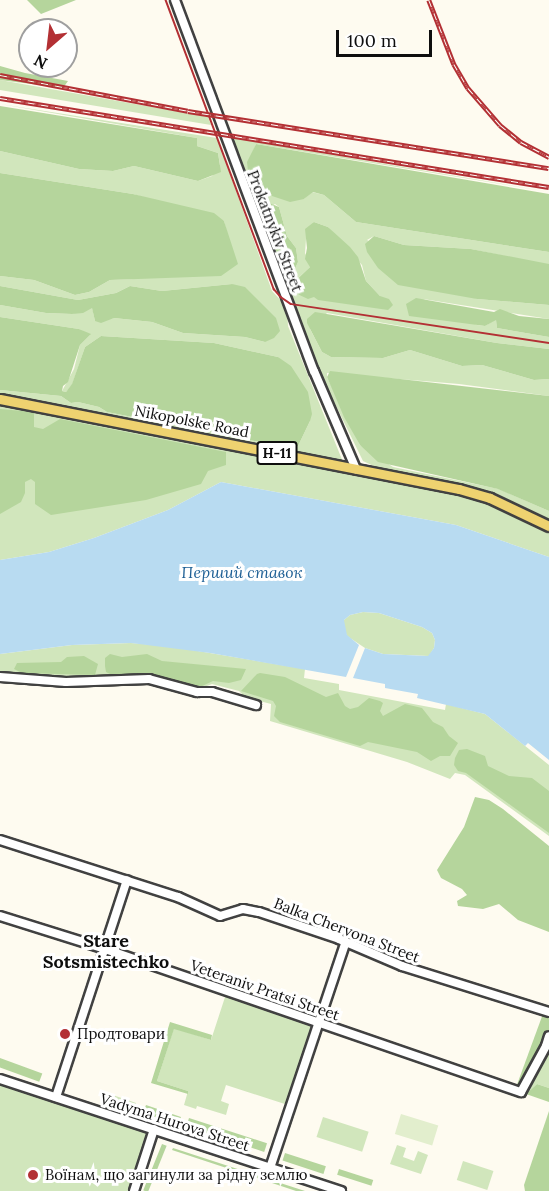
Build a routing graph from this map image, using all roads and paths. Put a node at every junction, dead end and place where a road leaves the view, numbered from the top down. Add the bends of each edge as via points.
1 (175, 0) edge
2 (0, 399) edge
3 (356, 469) junction
4 (549, 526) edge
5 (0, 677) edge
6 (256, 705) dead end
7 (0, 840) edge
8 (127, 880) junction
9 (0, 916) edge
10 (345, 944) junction
11 (105, 949) junction
12 (549, 1012) edge
13 (319, 1022) junction
14 (549, 1036) edge
15 (0, 1079) edge
16 (56, 1097) junction
17 (154, 1129) junction
18 (270, 1168) junction
19 (134, 1191) edge
20 (341, 1191) edge

1 - 3 street, Prokatnykiv Street via 314,370
2 - 3 main road, Nikopolske Road / Н-11
3 - 4 main road, Nikopolske Road / Н-11 via 490,498
5 - 6 street via 66,682 149,679
7 - 8 street, Balka Chervona Street
8 - 10 street, Balka Chervona Street via 220,916 243,909 258,912
8 - 11 street
9 - 11 street, Veteraniv Pratsi Street
10 - 12 street, Balka Chervona Street
10 - 13 street
11 - 13 street, Veteraniv Pratsi Street
11 - 16 street
13 - 14 street, Veteraniv Pratsi Street via 521,1092
13 - 18 street
15 - 16 street, Vadyma Hurova Street
16 - 17 street, Vadyma Hurova Street
17 - 18 street, Vadyma Hurova Street
17 - 19 street
18 - 20 street, Vadyma Hurova Street

